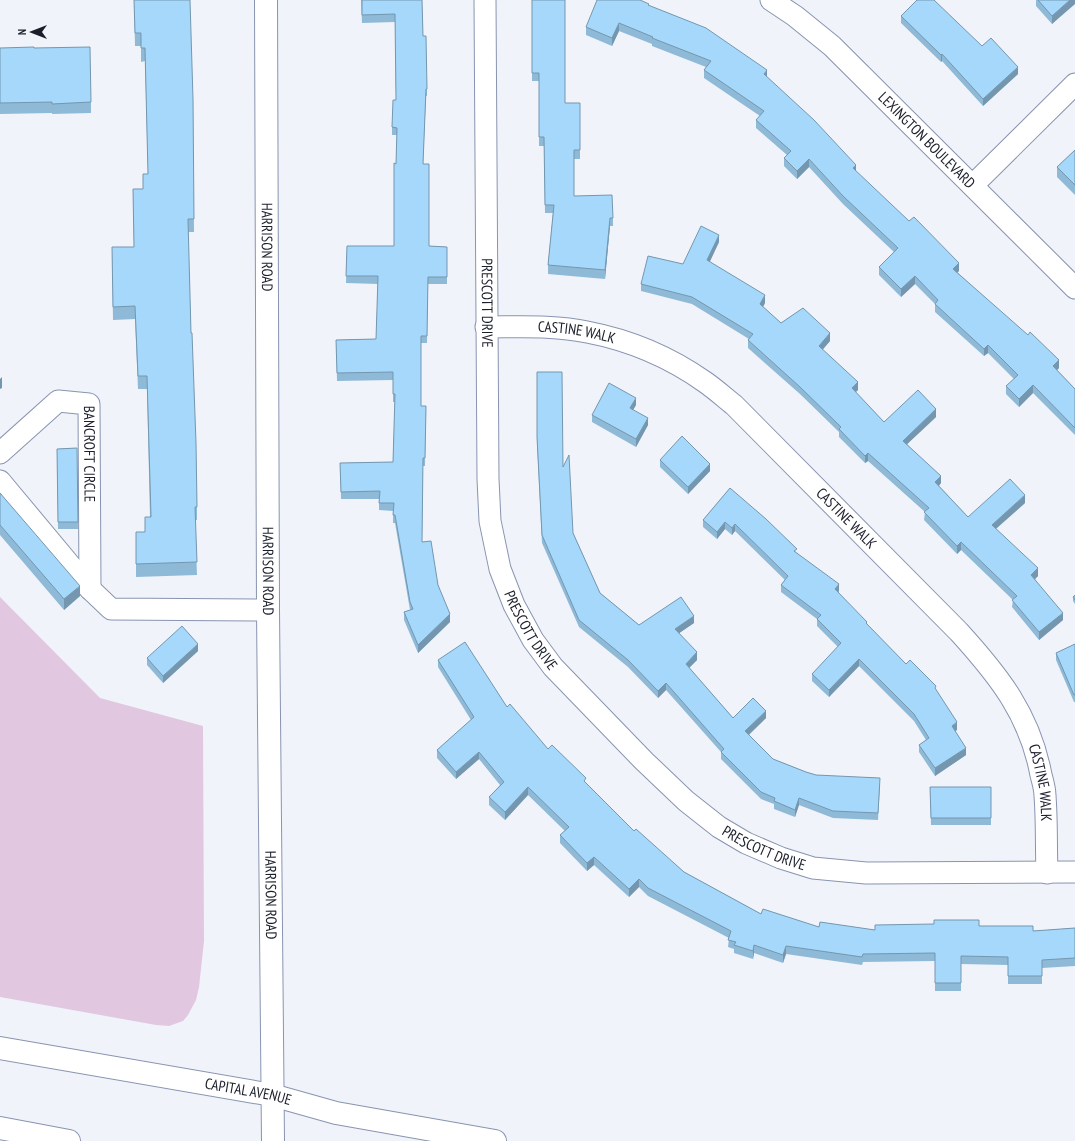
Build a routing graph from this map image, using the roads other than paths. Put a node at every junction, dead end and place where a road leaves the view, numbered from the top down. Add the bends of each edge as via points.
1 (266, 0) edge
2 (485, 0) edge
3 (771, 0) edge
4 (1075, 84) edge
5 (973, 186) junction
6 (1075, 288) edge
7 (486, 327) junction
8 (0, 453) edge
9 (0, 481) edge
10 (90, 589) junction
11 (268, 610) junction
12 (1075, 872) edge
13 (1047, 873) junction
14 (0, 1048) edge
15 (272, 1095) junction
16 (0, 1128) edge
17 (68, 1141) edge
18 (273, 1141) edge
19 (495, 1141) edge

1 - 11 main road, HARRISON ROAD
2 - 7 street, PRESCOTT DRIVE
3 - 5 street, LEXINGTON BOULEVARD via 832,46
4 - 5 street
5 - 6 street, LEXINGTON BOULEVARD
7 - 13 street, CASTINE WALK via 558,328 614,338 675,363 706,382 734,405 959,632 987,663 1007,691 1024,720 1038,754 1045,795
7 - 13 street, PRESCOTT DRIVE via 490,521 500,569 514,605 533,640 553,668 649,766 686,801 726,831 752,846 813,868 866,873
8 - 10 street, BANCROFT CIRCLE via 58,401 89,404
9 - 10 street
10 - 11 street via 111,609
11 - 15 main road, HARRISON ROAD
12 - 13 street, PRESCOTT DRIVE
14 - 15 main road, CAPITAL AVENUE
15 - 18 main road, HARRISON ROAD
15 - 19 main road, CAPITAL AVENUE via 336,1113
16 - 17 main road

